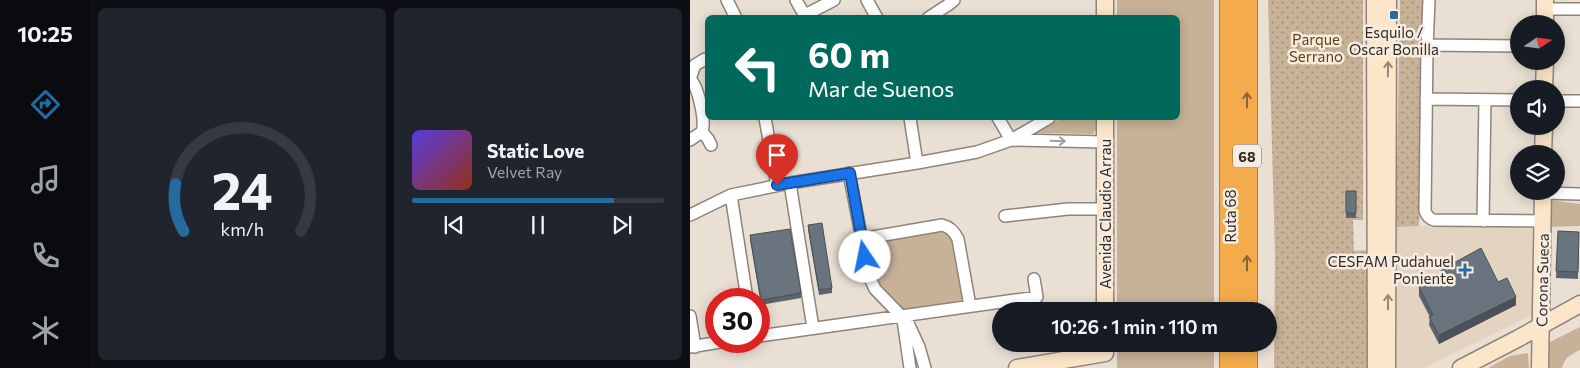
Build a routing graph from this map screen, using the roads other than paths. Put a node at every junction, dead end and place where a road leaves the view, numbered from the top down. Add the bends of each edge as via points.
1 (727, 0) edge
2 (796, 0) edge
3 (834, 0) edge
4 (867, 0) edge
5 (954, 0) edge
6 (1105, 0) edge
7 (1228, 0) edge
8 (1247, 0) edge
9 (1375, 0) edge
10 (1388, 0) edge
11 (1429, 0) edge
12 (1580, 9) edge
13 (1545, 11) edge
14 (734, 15) edge
15 (804, 15) edge
16 (807, 15) edge
17 (875, 15) edge
18 (933, 15) edge
19 (1105, 15) edge
20 (1427, 45) junction
21 (1510, 46) edge
22 (705, 59) dead end
23 (690, 79) edge
24 (1426, 99) junction
25 (1485, 100) junction
26 (1510, 100) edge
27 (1565, 101) edge
28 (1580, 101) edge
29 (765, 120) edge
30 (910, 120) edge
31 (999, 120) edge
32 (1046, 120) edge
33 (1105, 120) edge
34 (702, 132) junction
35 (690, 140) edge
36 (1011, 140) junction
37 (1105, 142) junction
38 (711, 145) dead end
39 (917, 164) junction
40 (850, 173) junction
41 (790, 183) junction
42 (777, 185) junction
43 (1565, 193) edge
44 (1580, 194) edge
45 (731, 195) junction
46 (1543, 200) edge
47 (1105, 209) junction
48 (690, 215) edge
49 (1005, 216) dead end
50 (1483, 221) junction
51 (1542, 221) junction
52 (861, 238) junction
53 (1034, 279) dead end
54 (745, 288) edge
55 (1105, 302) edge
56 (1230, 302) edge
57 (1247, 302) edge
58 (1580, 304) edge
59 (970, 306) junction
60 (690, 316) edge
61 (902, 316) junction
62 (1541, 326) junction
63 (813, 328) junction
64 (770, 334) edge
65 (693, 347) edge
66 (1230, 352) edge
67 (1247, 352) edge
68 (1105, 355) edge
69 (910, 368) edge
70 (925, 368) edge
71 (1016, 368) edge
72 (1230, 368) edge
73 (1247, 368) edge
74 (1376, 368) edge
75 (1387, 368) edge
76 (1461, 368) edge
77 (1540, 368) edge

1 - 14 street
2 - 15 street
3 - 16 street
4 - 17 street
5 - 18 street
6 - 19 main road
7 - 56 highway, Ruta 68 / 68
57 -> 8 highway, Ruta 68 / 68
9 - 74 main road
75 -> 10 main road
11 - 20 street
12 - 13 street
20 - 21 street
20 - 24 street
22 - 23 street via 694,65
23 - 34 street via 695,84 703,121
24 - 25 street
24 - 50 street via 1425,211 1434,220
25 - 26 street
25 - 50 street
27 - 28 street
29 - 42 street
30 - 39 street
31 - 36 street
32 - 36 street
33 - 37 main road, Avenida Claudio Arrau
34 - 35 street
34 - 38 street
36 -> 37 street
36 - 39 street via 977,152
37 - 47 main road, Avenida Claudio Arrau
39 - 40 street
40 - 41 street
40 - 52 street
41 - 42 street
41 - 63 street
42 - 45 street
43 - 44 street
45 - 48 street
45 - 54 street
46 - 51 main road, Corona Sueca
47 - 49 street via 1068,209
47 - 55 main road, Avenida Claudio Arrau
50 - 51 street
51 - 62 main road, Corona Sueca
52 - 59 street via 942,224 949,227 958,239
52 - 61 street via 875,290
53 - 59 street via 1037,297
58 - 62 main road
59 - 61 street
60 - 65 street
61 - 63 street
61 - 69 street
61 - 70 street via 915,335
62 - 76 main road
62 - 77 main road, Corona Sueca
63 - 64 street
66 - 72 highway
67 - 73 highway
68 - 71 main road

